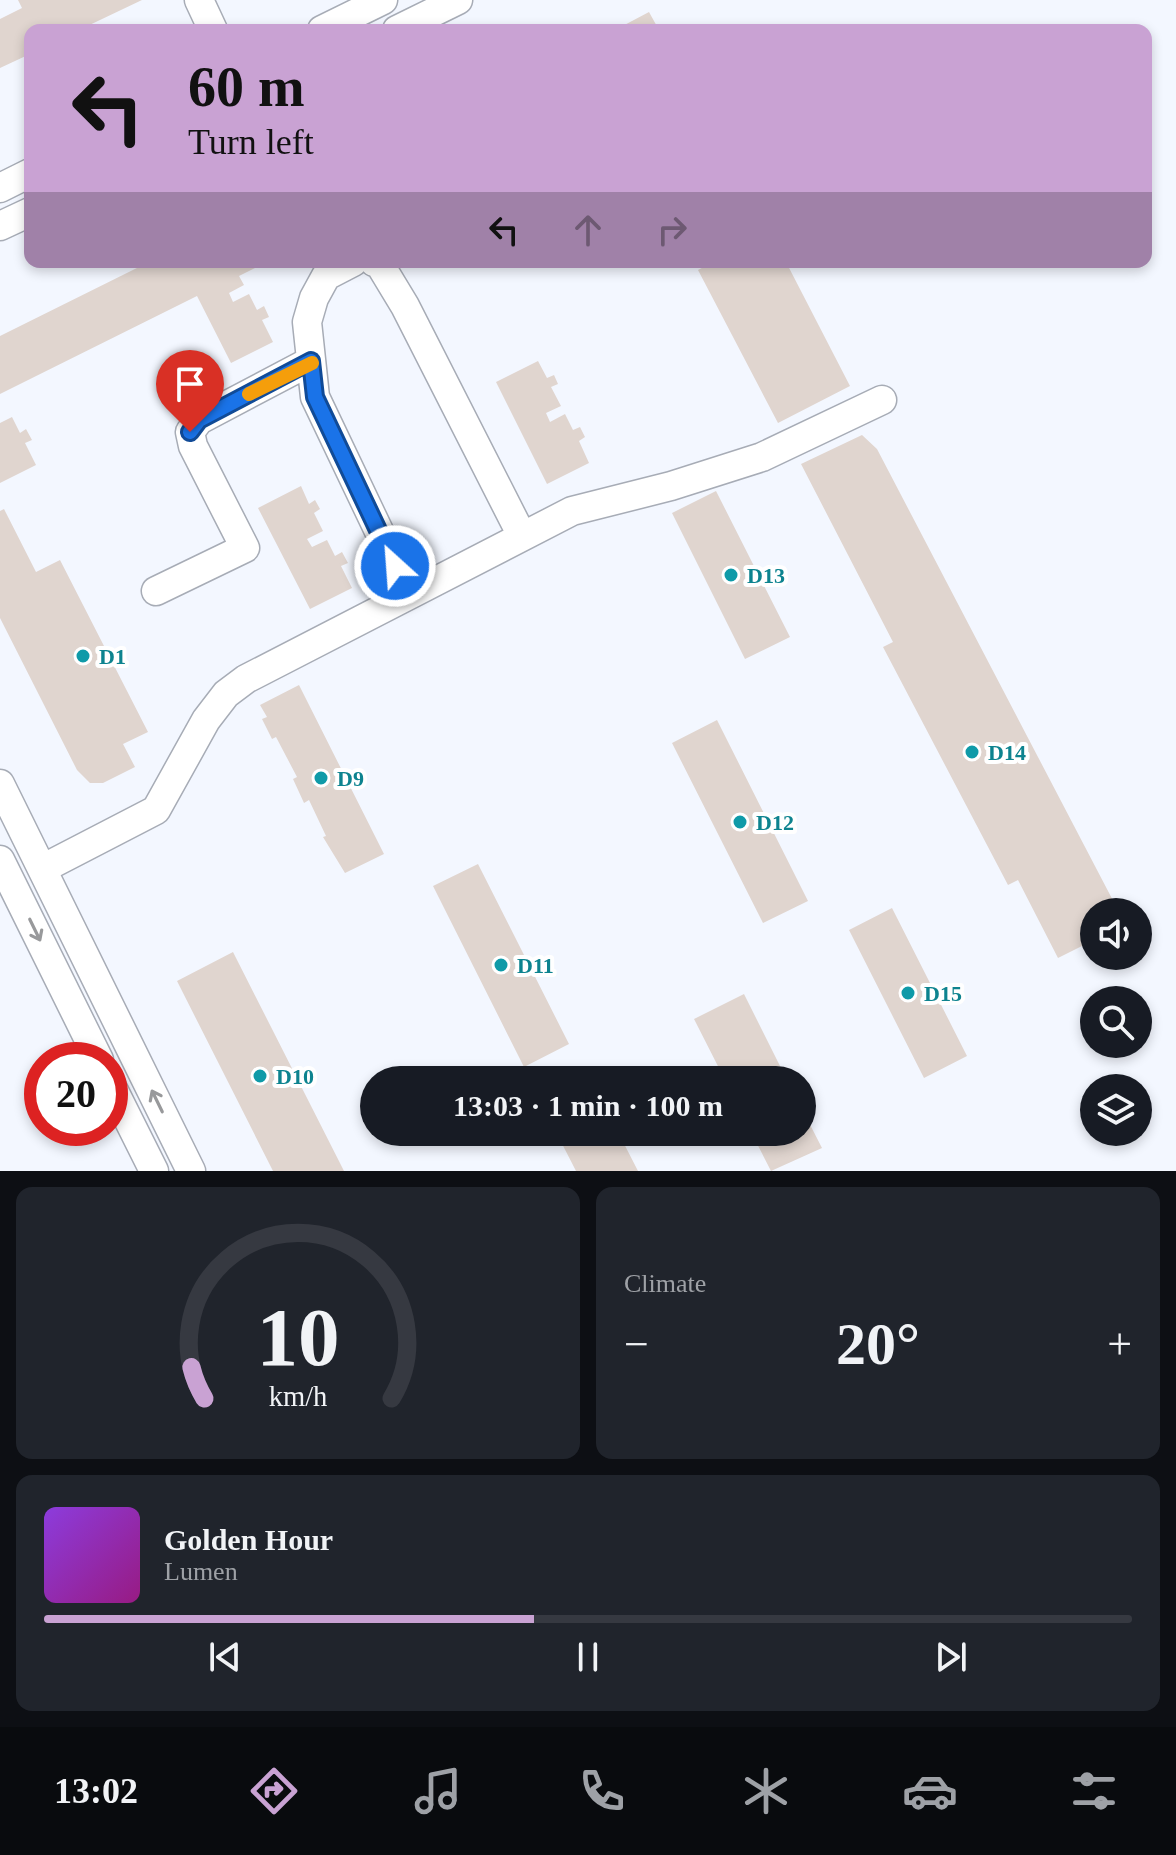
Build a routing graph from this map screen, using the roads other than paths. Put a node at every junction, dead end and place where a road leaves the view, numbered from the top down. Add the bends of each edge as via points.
1 (199, 0) edge
2 (383, 0) edge
3 (458, 0) edge
4 (210, 24) edge
5 (334, 24) edge
6 (409, 24) edge
7 (24, 176) edge
8 (0, 188) edge
9 (24, 215) edge
10 (0, 226) edge
11 (337, 268) edge
12 (382, 268) edge
13 (311, 361) junction
14 (882, 400) dead end
15 (522, 536) junction
16 (156, 591) dead end
17 (409, 594) junction
18 (0, 784) edge
19 (2, 868) edge
20 (42, 869) junction
21 (90, 1042) edge
22 (128, 1119) edge
23 (154, 1171) edge
24 (191, 1171) edge

1 - 4 street
2 - 5 street
3 - 6 street
7 - 8 street
9 - 10 street
11 - 13 street via 326,276 307,322
12 - 15 street
13 - 16 street via 199,420 190,432 245,548
13 - 17 street via 315,397
14 - 15 street via 762,457 572,511
15 - 17 street
17 - 20 street via 246,679 206,720 156,810
18 - 20 street
19 -> 21 street
24 -> 20 street
22 - 23 street

